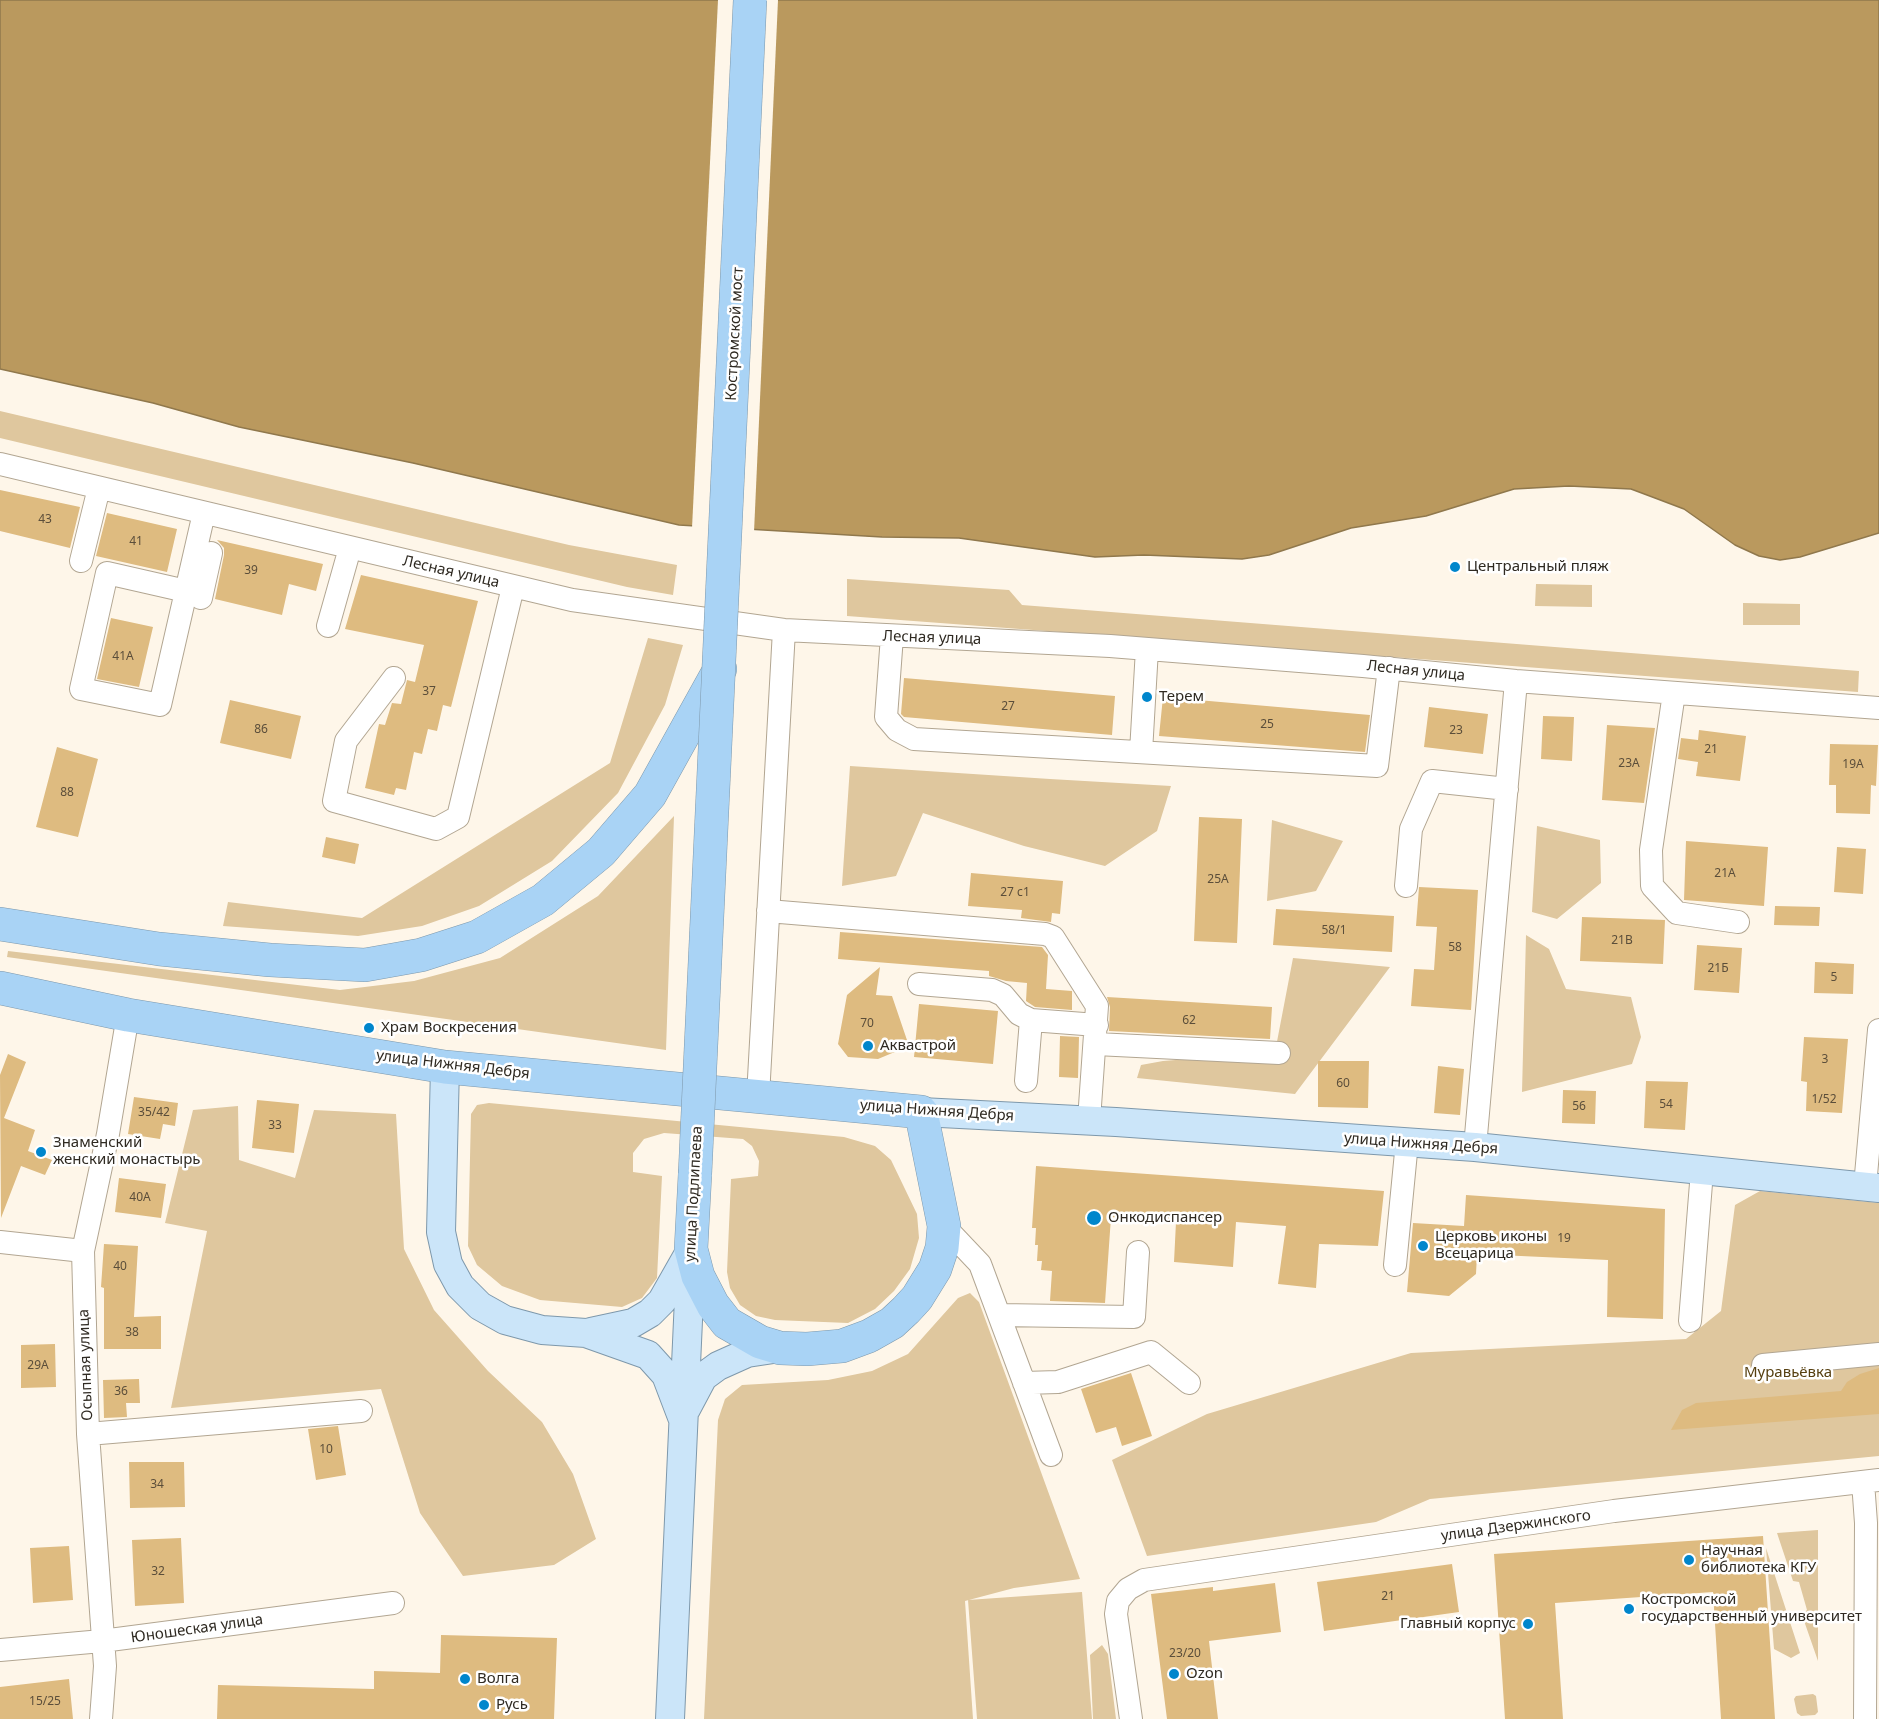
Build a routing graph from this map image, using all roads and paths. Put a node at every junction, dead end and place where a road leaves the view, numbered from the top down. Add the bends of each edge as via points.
1 (750, 0) edge
2 (0, 465) edge
3 (99, 488) junction
4 (212, 515) junction
5 (350, 548) junction
6 (81, 561) dead end
7 (513, 586) junction
8 (194, 594) junction
9 (328, 626) dead end
10 (784, 630) junction
11 (892, 636) junction
12 (1147, 649) junction
13 (1389, 668) junction
14 (720, 669) junction
15 (393, 678) dead end
16 (1516, 681) junction
17 (1674, 693) junction
18 (1879, 708) edge
19 (1141, 752) junction
20 (1507, 789) junction
21 (1406, 886) dead end
22 (768, 911) junction
23 (1738, 922) dead end
24 (0, 924) edge
25 (919, 984) dead end
26 (0, 988) edge
27 (128, 1015) junction
28 (1030, 1020) junction
29 (1879, 1030) edge
30 (1097, 1034) junction
31 (1280, 1053) dead end
32 (445, 1067) junction
33 (1026, 1081) dead end
34 (758, 1096) junction
35 (921, 1112) junction
36 (1089, 1120) junction
37 (1407, 1142) junction
38 (1475, 1147) junction
39 (1702, 1171) junction
40 (1872, 1187) edge
41 (944, 1226) junction
42 (0, 1242) edge
43 (691, 1249) junction
44 (83, 1251) junction
45 (1138, 1252) dead end
46 (1395, 1265) dead end
47 (999, 1315) junction
48 (1690, 1321) dead end
49 (585, 1333) junction
50 (780, 1348) junction
51 (1879, 1354) edge
52 (1763, 1365) dead end
53 (1024, 1383) junction
54 (1189, 1383) dead end
55 (361, 1411) dead end
56 (682, 1417) junction
57 (88, 1434) junction
58 (1051, 1455) dead end
59 (1871, 1481) edge
60 (393, 1603) dead end
61 (102, 1641) junction
62 (0, 1650) edge
63 (100, 1719) edge
64 (670, 1719) edge
65 (1131, 1719) edge
66 (1865, 1719) edge

1 - 14 highway, Костромской мост, bridge
2 - 3 street, Лесная улица
3 - 4 street, Лесная улица
3 - 6 street
4 - 5 street, Лесная улица
4 - 8 street
5 - 7 street, Лесная улица
5 - 9 street
7 - 10 street, Лесная улица via 572,600
7 - 15 street via 458,817 436,829 334,801 346,741
8 - 8 street via 160,705 81,689 107,573
10 - 11 street, Лесная улица
10 - 22 street
11 - 12 street, Лесная улица
11 - 19 street via 886,717 897,730 914,739
12 - 13 street, Лесная улица
12 - 19 street
13 - 16 street, Лесная улица
13 - 19 street via 1377,766
14 - 24 highway via 650,795 601,852 543,900 477,937 421,955 365,965 159,948
14 - 43 highway, улица Подлипаева, bridge
16 - 17 street, Лесная улица
16 - 20 street
17 - 18 street, Лесная улица
17 - 23 street via 1651,850 1652,886 1677,913
20 - 21 street via 1432,781 1411,829
20 - 38 street
22 - 30 street via 1045,934 1059,943 1095,1000
22 - 34 street
25 - 28 street via 992,990
26 - 27 highway, улица Нижняя Дебря
27 - 32 highway, улица Нижняя Дебря
27 - 44 street, Осыпная улица
28 - 30 street
28 - 33 street
29 - 40 street
30 - 31 street
30 - 36 street
32 - 34 highway, улица Нижняя Дебря
32 - 49 main road via 440,1195 441,1232 448,1264 460,1286 480,1306 505,1320 542,1330
34 - 35 highway, улица Нижняя Дебря
35 - 36 main road, улица Нижняя Дебря
35 - 41 highway
36 - 37 main road, улица Нижняя Дебря
37 - 38 main road, улица Нижняя Дебря
37 - 46 street
38 - 39 main road, улица Нижняя Дебря
39 - 40 main road, улица Нижняя Дебря
39 - 48 street
41 - 47 street via 980,1264
41 - 50 highway via 935,1269 917,1298 892,1323 842,1346
42 - 44 street
43 - 49 main road via 650,1313 633,1323
43 - 50 highway via 698,1276 727,1323 760,1342
43 - 56 main road, улица Подлипаева
44 - 57 street, Осыпная улица
45 - 47 street via 1134,1317
47 - 53 street
49 - 56 main road via 648,1355 666,1375
50 - 56 main road via 731,1358 718,1366 703,1377
51 - 52 street
53 - 54 street via 1058,1382 1151,1352
53 - 58 street
55 - 57 street
56 - 64 main road, улица Подлипаева
57 - 61 street, Осыпная улица
59 - 65 street, улица Дзержинского via 1614,1512 1138,1582 1118,1601 1116,1614
59 - 66 street via 1866,1523
60 - 61 street, Юношеская улица
61 - 62 street, Юношеская улица
61 - 63 street, Осыпная улица via 105,1666

